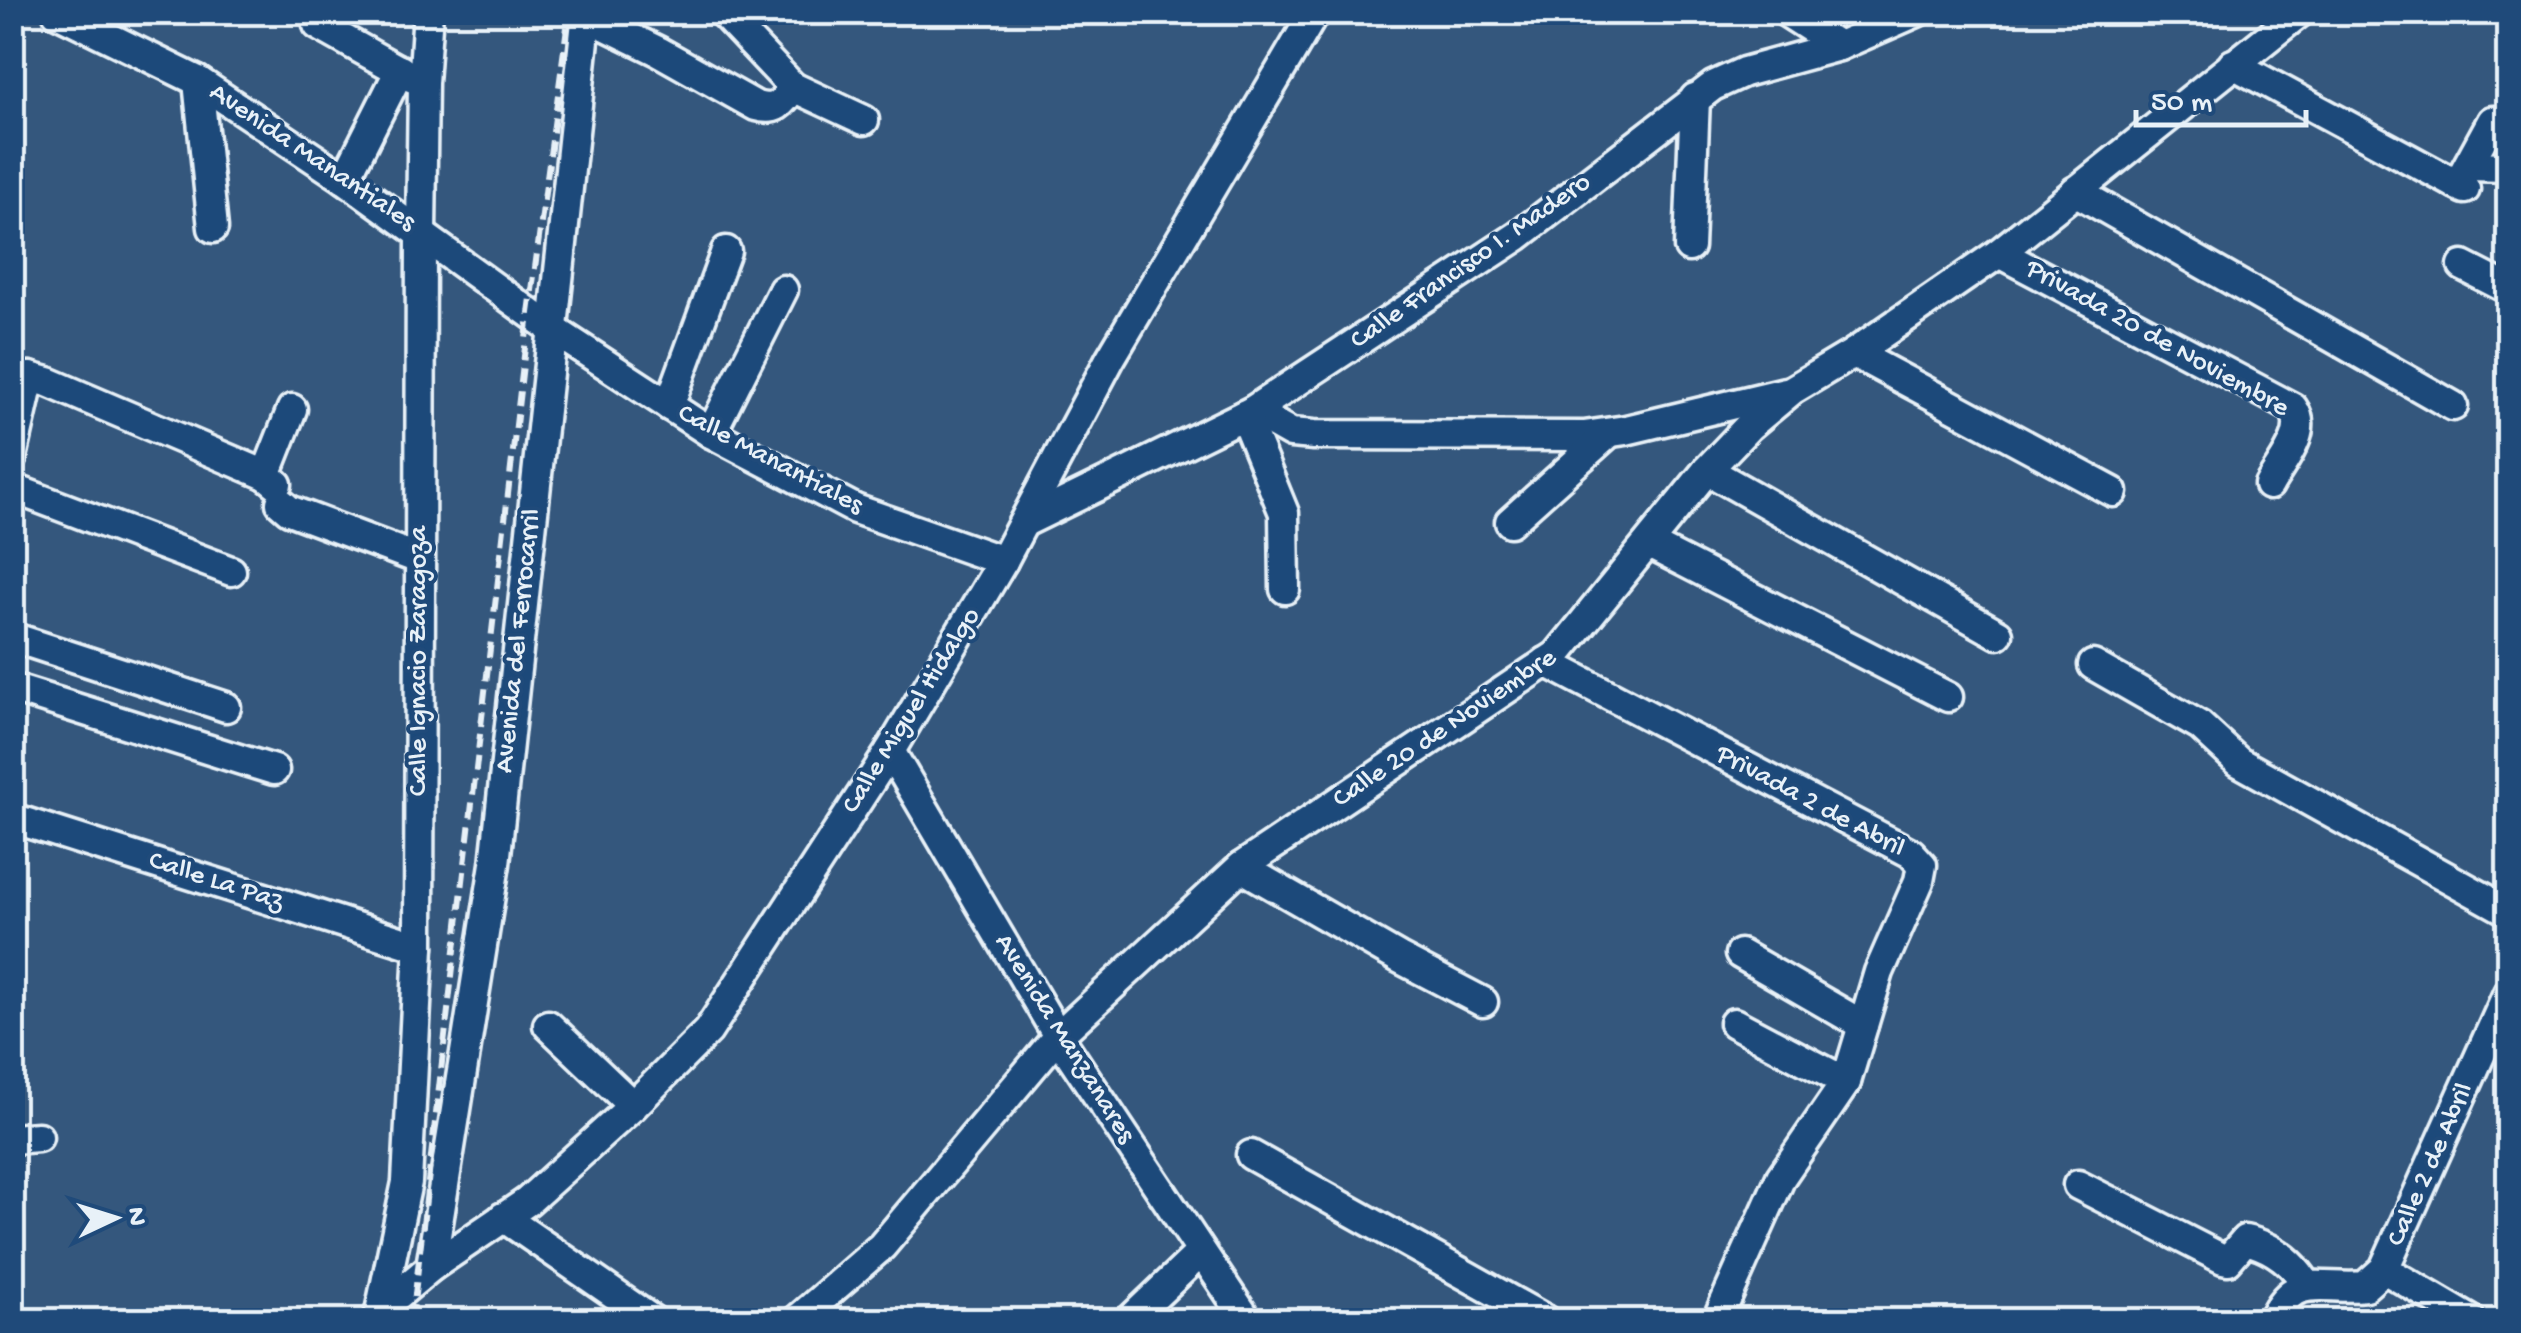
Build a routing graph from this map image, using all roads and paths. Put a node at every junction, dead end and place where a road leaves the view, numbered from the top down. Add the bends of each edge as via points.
1 (56, 12) edge
2 (428, 12) edge
3 (722, 12) edge
4 (1314, 12) edge
5 (1786, 12) edge
6 (1917, 12) edge
7 (2300, 12) edge
8 (586, 14) edge
9 (318, 25) dead end
10 (1839, 46) junction
11 (2233, 64) junction
12 (412, 76) junction
13 (198, 81) junction
14 (794, 86) junction
15 (1695, 98) junction
16 (864, 120) dead end
17 (2492, 121) dead end
18 (2508, 168) edge
19 (346, 180) junction
20 (2464, 180) junction
21 (2075, 191) junction
22 (213, 228) dead end
23 (421, 233) junction
24 (1690, 247) dead end
25 (726, 251) dead end
26 (1999, 253) junction
27 (2463, 266) dead end
28 (2508, 288) edge
29 (783, 290) dead end
30 (552, 329) junction
31 (1854, 353) junction
32 (21, 377) edge
33 (1792, 390) junction
34 (669, 406) junction
35 (2453, 406) dead end
36 (292, 410) dead end
37 (1248, 413) junction
38 (711, 433) junction
39 (1609, 433) junction
40 (12, 457) edge
41 (1707, 470) junction
42 (2269, 485) dead end
43 (274, 487) junction
44 (12, 488) edge
45 (2113, 492) dead end
46 (1026, 522) junction
47 (1510, 522) dead end
48 (1649, 544) junction
49 (418, 559) junction
50 (1003, 560) junction
51 (231, 571) dead end
52 (1285, 589) dead end
53 (1998, 634) dead end
54 (12, 637) edge
55 (1546, 662) junction
56 (2093, 665) dead end
57 (12, 688) edge
58 (1948, 697) dead end
59 (226, 707) dead end
60 (890, 751) junction
61 (274, 770) dead end
62 (12, 818) edge
63 (1241, 866) junction
64 (2508, 911) edge
65 (419, 947) junction
66 (1740, 954) dead end
67 (2508, 992) edge
68 (1484, 1002) dead end
69 (1734, 1022) dead end
70 (548, 1024) dead end
71 (1863, 1025) junction
72 (1058, 1036) junction
73 (1846, 1082) junction
74 (634, 1106) junction
75 (1251, 1155) dead end
76 (2078, 1185) dead end
77 (504, 1218) junction
78 (1202, 1252) junction
79 (431, 1266) junction
80 (2384, 1269) junction
81 (2307, 1285) junction
82 (379, 1314) edge
83 (1251, 1318) edge
84 (652, 1320) edge
85 (797, 1320) edge
86 (1130, 1320) edge
87 (1546, 1320) edge
88 (1717, 1320) edge
89 (2272, 1320) edge
90 (2471, 1320) edge

1 - 13 street, Avenida Manantiales
2 - 12 street, Calle Ignacio Zaragoza
3 - 14 street
4 - 46 street, Calle Miguel Hidalgo via 1110,360
5 - 10 street
6 - 10 street, Calle Francisco I. Madero
7 - 11 street, Calle 20 de Noviembre
8 - 14 street via 756,106 780,106
8 - 30 street, Avenida del Ferrocarril
9 - 12 street
10 - 15 street, Calle Francisco I. Madero via 1744,72
11 - 20 street
11 - 21 street, Calle 20 de Noviembre
12 - 19 street
12 - 23 street, Calle Ignacio Zaragoza
13 - 19 street, Avenida Manantiales
13 - 22 street
14 - 16 street
15 - 24 street
15 - 37 street, Calle Francisco I. Madero via 1518,236
17 - 20 street
18 - 20 street
19 - 23 street, Avenida Manantiales
21 - 26 street, Calle 20 de Noviembre
21 - 35 street
23 - 30 street, Avenida Manantiales
23 - 49 street, Calle Ignacio Zaragoza
25 - 34 street
26 - 31 street, Calle 20 de Noviembre
26 - 42 street, Privada 20 de Noviembre via 2293,408 2300,430
27 - 28 street
29 - 38 street
30 - 34 street, Calle Manantiales
30 - 79 street, Avenida del Ferrocarril via 495,864
31 - 33 street, Calle 20 de Noviembre
31 - 45 street
32 - 40 street
32 - 43 street via 114,409
33 - 39 street
33 - 41 street, Calle 20 de Noviembre
34 - 38 street, Calle Manantiales
36 - 43 street
37 - 39 street via 1314,436
37 - 46 street, Calle Francisco I. Madero
37 - 52 street via 1284,513
38 - 50 street, Calle Manantiales via 855,509
39 - 47 street
41 - 48 street, Calle 20 de Noviembre
41 - 53 street
43 - 49 street via 290,510
44 - 51 street
46 - 50 street, Calle Miguel Hidalgo
48 - 55 street, Calle 20 de Noviembre
48 - 58 street
49 - 65 street, Calle Ignacio Zaragoza
50 - 60 street, Calle Miguel Hidalgo
54 - 59 street
55 - 63 street, Calle 20 de Noviembre
55 - 71 street, Privada 2 de Abril via 1922,865
56 - 64 street via 2200,726 2239,762
57 - 61 street
60 - 72 street, Avenida Manzanares
60 - 74 street, Calle Miguel Hidalgo via 708,1030
62 - 65 street, Calle La Paz
63 - 68 street
63 - 72 street, Calle 20 de Noviembre
65 - 82 street, Calle Ignacio Zaragoza via 407,1182
66 - 71 street
67 - 80 street, Calle 2 de Abril
69 - 73 street
70 - 74 street
71 - 73 street, Privada 2 de Abril
72 - 78 street, Avenida Manzanares
72 - 85 street, Calle 20 de Noviembre via 882,1246
73 - 88 street, Privada 2 de Abril via 1781,1177
74 - 77 street, Calle Miguel Hidalgo
75 - 87 street
76 - 81 street via 2223,1259 2245,1240 2255,1242 2284,1257
77 - 79 street, Calle Miguel Hidalgo
77 - 84 street
78 - 83 street, Avenida Manzanares
78 - 86 street
79 - 82 street, Calle Miguel Hidalgo
80 - 81 street, Calle 2 de Abril via 2365,1286
80 - 90 street
81 - 89 street via 2291,1293

